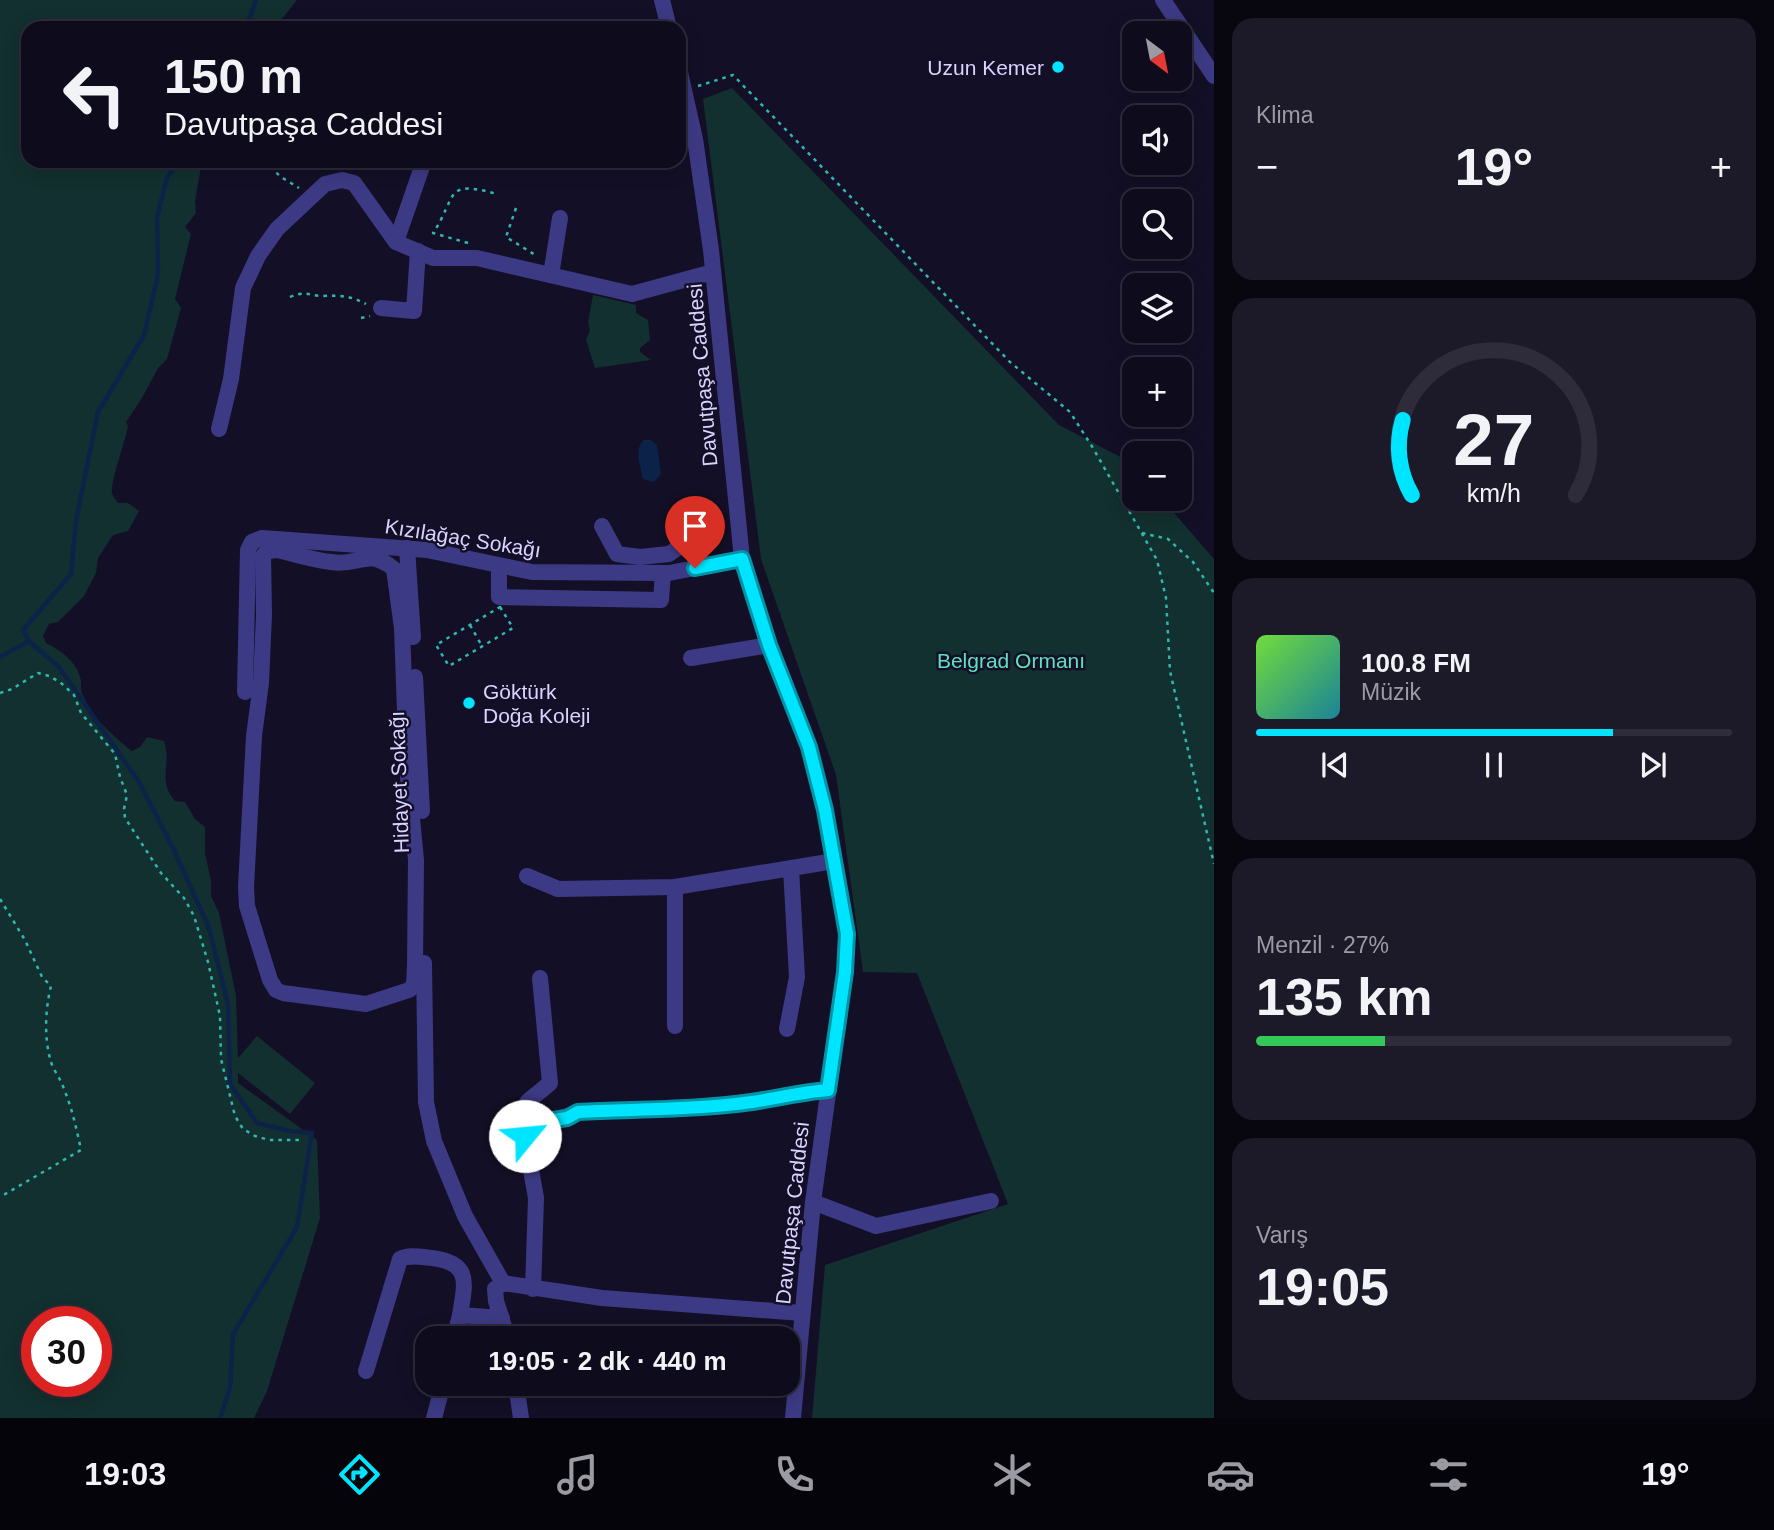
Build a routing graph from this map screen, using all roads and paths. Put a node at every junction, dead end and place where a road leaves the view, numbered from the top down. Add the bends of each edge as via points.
1 (662, 0) edge
2 (1163, 0) edge
3 (667, 21) edge
4 (1214, 76) edge
5 (686, 91) edge
6 (686, 96) edge
7 (271, 168) edge
8 (422, 168) edge
9 (497, 194) dead end
10 (308, 198) junction
11 (516, 208) dead end
12 (560, 218) dead end
13 (396, 242) junction
14 (418, 251) junction
15 (474, 258) junction
16 (551, 270) junction
17 (713, 272) junction
18 (290, 297) dead end
19 (376, 307) joint
20 (219, 429) dead end
21 (678, 518) dead end
22 (602, 526) dead end
23 (1142, 533) junction
24 (695, 537) junction
25 (335, 543) junction
26 (407, 548) junction
27 (742, 559) junction
28 (334, 563) junction
29 (499, 566) junction
30 (695, 568) junction
31 (663, 573) junction
32 (1214, 593) edge
33 (470, 625) junction
34 (769, 645) junction
35 (482, 646) junction
36 (691, 658) dead end
37 (245, 692) dead end
38 (0, 693) edge
39 (834, 862) junction
40 (1214, 864) edge
41 (791, 868) junction
42 (527, 876) dead end
43 (675, 887) junction
44 (0, 899) edge
45 (540, 978) dead end
46 (675, 1027) dead end
47 (787, 1029) dead end
48 (828, 1090) junction
49 (525, 1136) junction
50 (301, 1140) dead end
51 (0, 1197) edge
52 (991, 1201) dead end
53 (813, 1202) junction
54 (503, 1283) junction
55 (533, 1289) junction
56 (802, 1313) junction
57 (460, 1315) junction
58 (502, 1318) junction
59 (457, 1326) edge
60 (504, 1326) edge
61 (366, 1371) dead end
62 (440, 1396) edge
63 (518, 1396) edge
64 (434, 1418) edge
65 (521, 1418) edge
66 (793, 1418) edge

1 - 3 street
2 - 4 street
5 - 23 path via 733,75 1010,362 1070,412
6 - 17 street, Davutpaşa Caddesi
7 - 10 path
8 - 13 street
9 - 15 path via 457,189 433,233 475,244
10 - 13 street via 325,184 354,183
10 - 20 street via 277,229 243,288
11 - 16 path via 506,237
12 - 16 street
13 - 14 street
14 - 15 street via 433,258
14 - 19 street via 414,312
15 - 16 street
16 - 17 street via 632,294
17 - 27 street, Davutpaşa Caddesi
18 - 19 path via 308,292 342,295
21 - 24 street via 694,530
22 - 24 street via 617,554 640,558 669,554
23 - 32 path via 1168,539 1193,562
23 - 40 path via 1157,560 1166,597 1170,671
24 - 30 street
25 - 26 street, Kızılağaç Sokağı
25 - 28 street
25 - 37 street, Kızılağaç Sokağı via 262,538 252,542 248,550
26 - 29 street, Kızılağaç Sokağı
26 - 54 street, Hidayet Sokağı via 421,765 426,1102 434,1141 465,1216
27 - 30 street, Kızılağaç Sokağı
27 - 34 street, Davutpaşa Caddesi
28 - 28 street via 278,550 263,556 261,683 247,841 247,906 276,990 366,1004 414,985 416,860 407,767 405,669 394,569 372,557
29 - 31 street, Kızılağaç Sokağı via 532,572
29 - 31 street via 499,597 661,600
30 - 31 street, Kızılağaç Sokağı
33 - 35 path
33 - 35 path via 500,607 513,628
33 - 35 path via 436,645 449,666
34 - 36 street
34 - 39 street, Davutpaşa Caddesi via 809,747
38 - 50 path via 38,673 49,676 74,695 81,713 115,754 127,795 125,818 161,873 184,898 201,936 220,1016 221,1059 235,1116 243,1129 255,1136
39 - 41 street
39 - 48 street, Davutpaşa Caddesi via 847,934
41 - 43 street
41 - 47 street via 797,977
42 - 43 street via 558,889
43 - 46 street
44 - 51 path via 51,986 47,1010 51,1064 75,1118 80,1150
45 - 49 street via 550,1083 525,1102 520,1113
48 - 49 street via 699,1106 578,1112 535,1123
48 - 53 street, Davutpaşa Caddesi
49 - 55 street via 536,1198
52 - 53 street via 876,1226
53 - 56 street, Davutpaşa Caddesi
54 - 55 street
54 - 58 street via 495,1289
55 - 56 street
56 - 66 street, Davutpaşa Caddesi
57 - 58 street
57 - 59 street
57 - 61 street via 465,1283 460,1268 451,1261 400,1259
58 - 60 street
62 - 64 street
63 - 65 street

